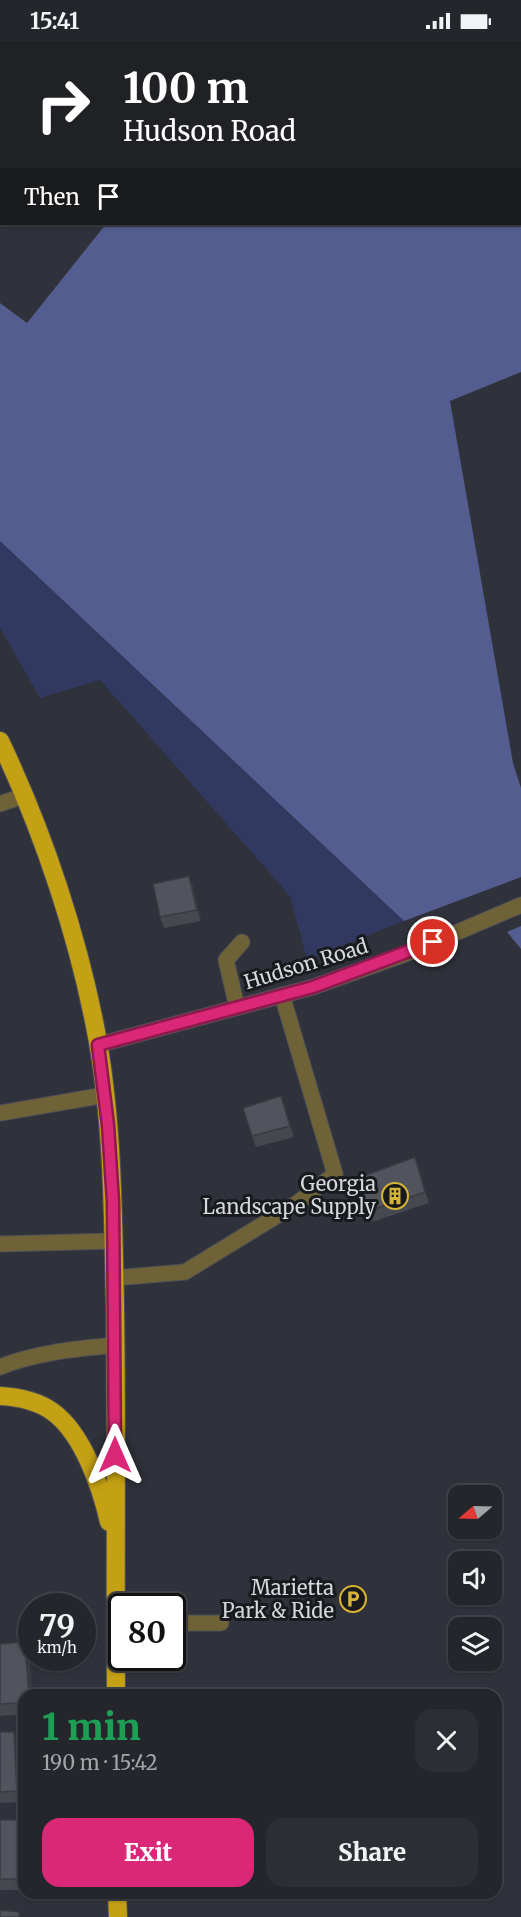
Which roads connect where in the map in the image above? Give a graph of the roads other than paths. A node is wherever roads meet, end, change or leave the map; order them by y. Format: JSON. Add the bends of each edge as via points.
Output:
{"nodes":[{"id":1,"x":0,"y":741,"type":"edge"},
{"id":2,"x":23,"y":796,"type":"junction"},
{"id":3,"x":0,"y":804,"type":"edge"},
{"id":4,"x":521,"y":905,"type":"edge"},
{"id":5,"x":242,"y":942,"type":"dead end"},
{"id":6,"x":282,"y":995,"type":"junction"},
{"id":7,"x":237,"y":1007,"type":"junction"},
{"id":8,"x":98,"y":1045,"type":"junction"},
{"id":9,"x":105,"y":1095,"type":"junction"},
{"id":10,"x":0,"y":1113,"type":"edge"},
{"id":11,"x":113,"y":1241,"type":"junction"},
{"id":12,"x":0,"y":1244,"type":"edge"},
{"id":13,"x":114,"y":1278,"type":"junction"},
{"id":14,"x":116,"y":1345,"type":"junction"},
{"id":15,"x":0,"y":1367,"type":"edge"},
{"id":16,"x":0,"y":1396,"type":"edge"},
{"id":17,"x":115,"y":1544,"type":"junction"},
{"id":18,"x":117,"y":1593,"type":"edge"},
{"id":19,"x":186,"y":1623,"type":"edge"},
{"id":20,"x":221,"y":1623,"type":"dead end"},
{"id":21,"x":117,"y":1671,"type":"edge"},
{"id":22,"x":116,"y":1689,"type":"edge"},
{"id":23,"x":117,"y":1899,"type":"edge"},
{"id":24,"x":118,"y":1917,"type":"edge"}],
"edges":[{"from":1,"to":2,"type":"highway"},
{"from":2,"to":3,"type":"street"},
{"from":2,"to":8,"type":"highway","via":[[71,932]]},
{"from":4,"to":6,"type":"street","name":"Hudson Road","via":[[411,952]]},
{"from":5,"to":7,"type":"street","via":[[226,960]]},
{"from":6,"to":7,"type":"street","name":"Hudson Road"},
{"from":6,"to":13,"type":"street","via":[[335,1174],[296,1204],[185,1272]]},
{"from":7,"to":8,"type":"street","name":"Hudson Road"},
{"from":8,"to":9,"type":"highway"},
{"from":9,"to":10,"type":"street"},
{"from":9,"to":11,"type":"highway"},
{"from":11,"to":12,"type":"street"},
{"from":11,"to":13,"type":"highway"},
{"from":13,"to":14,"type":"highway"},
{"from":14,"to":15,"type":"street","via":[[49,1352]]},
{"from":14,"to":17,"type":"highway"},
{"from":16,"to":17,"type":"highway","via":[[35,1402],[68,1427],[92,1470]]},
{"from":17,"to":18,"type":"highway"},
{"from":19,"to":20,"type":"street"},
{"from":21,"to":22,"type":"highway"},
{"from":23,"to":24,"type":"highway"}]}
